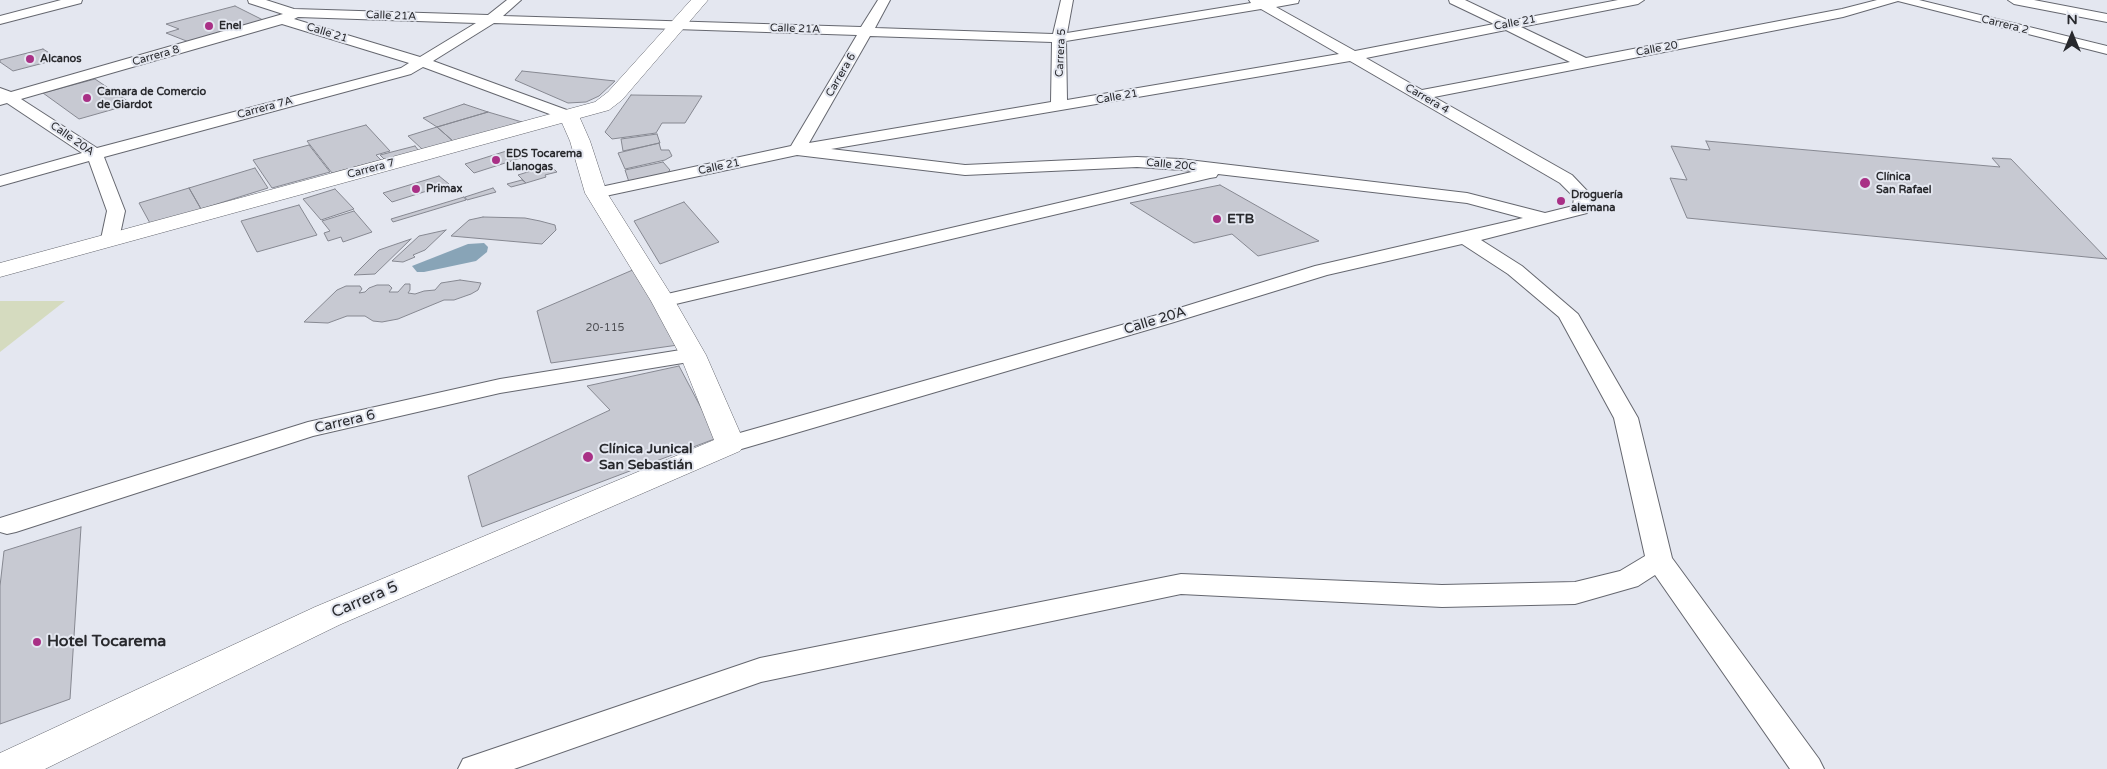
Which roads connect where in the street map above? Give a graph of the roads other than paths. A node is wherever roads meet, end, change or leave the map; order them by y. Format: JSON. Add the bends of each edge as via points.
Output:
{"nodes":[{"id":1,"x":76,"y":0,"type":"edge"},
{"id":2,"x":254,"y":0,"type":"edge"},
{"id":3,"x":515,"y":0,"type":"edge"},
{"id":4,"x":700,"y":0,"type":"edge"},
{"id":5,"x":884,"y":0,"type":"edge"},
{"id":6,"x":1067,"y":0,"type":"edge"},
{"id":7,"x":1293,"y":0,"type":"edge"},
{"id":8,"x":1455,"y":0,"type":"edge"},
{"id":9,"x":1638,"y":0,"type":"edge"},
{"id":10,"x":1892,"y":0,"type":"edge"},
{"id":11,"x":1903,"y":0,"type":"edge"},
{"id":12,"x":2014,"y":0,"type":"edge"},
{"id":13,"x":333,"y":1,"type":"edge"},
{"id":14,"x":1259,"y":2,"type":"edge"},
{"id":15,"x":308,"y":3,"type":"edge"},
{"id":16,"x":289,"y":17,"type":"junction"},
{"id":17,"x":2107,"y":18,"type":"edge"},
{"id":18,"x":0,"y":20,"type":"edge"},
{"id":19,"x":490,"y":20,"type":"junction"},
{"id":20,"x":1506,"y":25,"type":"junction"},
{"id":21,"x":677,"y":26,"type":"junction"},
{"id":22,"x":866,"y":32,"type":"junction"},
{"id":23,"x":1059,"y":38,"type":"junction"},
{"id":24,"x":2107,"y":50,"type":"edge"},
{"id":25,"x":1353,"y":56,"type":"junction"},
{"id":26,"x":422,"y":62,"type":"junction"},
{"id":27,"x":1584,"y":63,"type":"junction"},
{"id":28,"x":1420,"y":95,"type":"junction"},
{"id":29,"x":3,"y":96,"type":"edge"},
{"id":30,"x":1059,"y":107,"type":"junction"},
{"id":31,"x":569,"y":116,"type":"junction"},
{"id":32,"x":797,"y":150,"type":"junction"},
{"id":33,"x":95,"y":154,"type":"junction"},
{"id":34,"x":1221,"y":170,"type":"junction"},
{"id":35,"x":0,"y":181,"type":"edge"},
{"id":36,"x":596,"y":193,"type":"junction"},
{"id":37,"x":1581,"y":209,"type":"joint"},
{"id":38,"x":1542,"y":217,"type":"junction"},
{"id":39,"x":1465,"y":238,"type":"junction"},
{"id":40,"x":110,"y":239,"type":"junction"},
{"id":41,"x":0,"y":270,"type":"edge"},
{"id":42,"x":663,"y":301,"type":"junction"},
{"id":43,"x":693,"y":355,"type":"junction"},
{"id":44,"x":730,"y":444,"type":"junction"},
{"id":45,"x":7,"y":526,"type":"dead end"},
{"id":46,"x":1659,"y":560,"type":"junction"},
{"id":47,"x":6,"y":769,"type":"edge"},
{"id":48,"x":474,"y":769,"type":"edge"},
{"id":49,"x":1808,"y":769,"type":"edge"}],
"edges":[{"from":1,"to":18,"type":"street"},
{"from":2,"to":16,"type":"street","name":"Calle 21"},
{"from":3,"to":19,"type":"street","name":"Carrera 7A"},
{"from":4,"to":21,"type":"street","name":"Carrera 7"},
{"from":5,"to":22,"type":"street","name":"Carrera 6"},
{"from":6,"to":23,"type":"street","name":"Carrera 5"},
{"from":7,"to":14,"type":"street","name":"Calle 21A"},
{"from":8,"to":20,"type":"street"},
{"from":9,"to":20,"type":"street","name":"Calle 21"},
{"from":10,"to":27,"type":"street","name":"Calle 20","via":[[1843,13]]},
{"from":11,"to":24,"type":"street","name":"Carrera 2"},
{"from":12,"to":17,"type":"street"},
{"from":13,"to":15,"type":"street","name":"Carrera 8"},
{"from":14,"to":23,"type":"street","name":"Calle 21A"},
{"from":14,"to":25,"type":"street","name":"Carrera 4"},
{"from":15,"to":16,"type":"street","name":"Carrera 8"},
{"from":16,"to":19,"type":"street","name":"Calle 21A"},
{"from":16,"to":26,"type":"street","name":"Calle 21"},
{"from":16,"to":29,"type":"street","name":"Carrera 8"},
{"from":19,"to":21,"type":"street","name":"Calle 21A"},
{"from":19,"to":26,"type":"street","name":"Carrera 7A"},
{"from":20,"to":25,"type":"street","name":"Calle 21"},
{"from":20,"to":27,"type":"street"},
{"from":21,"to":22,"type":"street","name":"Calle 21A"},
{"from":21,"to":31,"type":"street","name":"Carrera 7","via":[[615,96],[602,106]]},
{"from":22,"to":23,"type":"street","name":"Calle 21A"},
{"from":22,"to":32,"type":"street","name":"Carrera 6"},
{"from":23,"to":30,"type":"street","name":"Carrera 5"},
{"from":25,"to":28,"type":"street","name":"Carrera 4"},
{"from":25,"to":30,"type":"street","name":"Calle 21"},
{"from":26,"to":31,"type":"street","name":"Calle 21"},
{"from":26,"to":33,"type":"street","name":"Carrera 7A","via":[[406,71]]},
{"from":27,"to":28,"type":"street","name":"Calle 20"},
{"from":28,"to":37,"type":"street","name":"Carrera 4","via":[[1566,179],[1583,196]]},
{"from":29,"to":33,"type":"street","name":"Calle 20A"},
{"from":30,"to":32,"type":"street","name":"Calle 21"},
{"from":31,"to":36,"type":"street"},
{"from":31,"to":40,"type":"street","name":"Carrera 7"},
{"from":32,"to":34,"type":"street","name":"Calle 20C","via":[[966,170],[1137,162]]},
{"from":32,"to":36,"type":"street","name":"Calle 21"},
{"from":33,"to":35,"type":"street","name":"Carrera 7A"},
{"from":33,"to":40,"type":"street","name":"Calle 20A","via":[[116,211]]},
{"from":34,"to":38,"type":"street","name":"Calle 20C","via":[[1467,198]]},
{"from":34,"to":42,"type":"street"},
{"from":36,"to":42,"type":"street"},
{"from":37,"to":38,"type":"street","name":"Calle 20A"},
{"from":38,"to":39,"type":"street","name":"Calle 20A"},
{"from":39,"to":44,"type":"street","name":"Calle 20A","via":[[1322,270]]},
{"from":39,"to":46,"type":"street","via":[[1516,270],[1568,314],[1626,418]]},
{"from":40,"to":41,"type":"street","name":"Carrera 7"},
{"from":42,"to":43,"type":"street"},
{"from":43,"to":44,"type":"street"},
{"from":43,"to":45,"type":"street","name":"Carrera 6","via":[[500,386],[308,430]]},
{"from":44,"to":47,"type":"street","name":"Carrera 5","via":[[327,616]]},
{"from":46,"to":48,"type":"street","via":[[1628,580],[1575,593],[1442,596],[1182,584],[760,670]]},
{"from":46,"to":49,"type":"street"}]}
